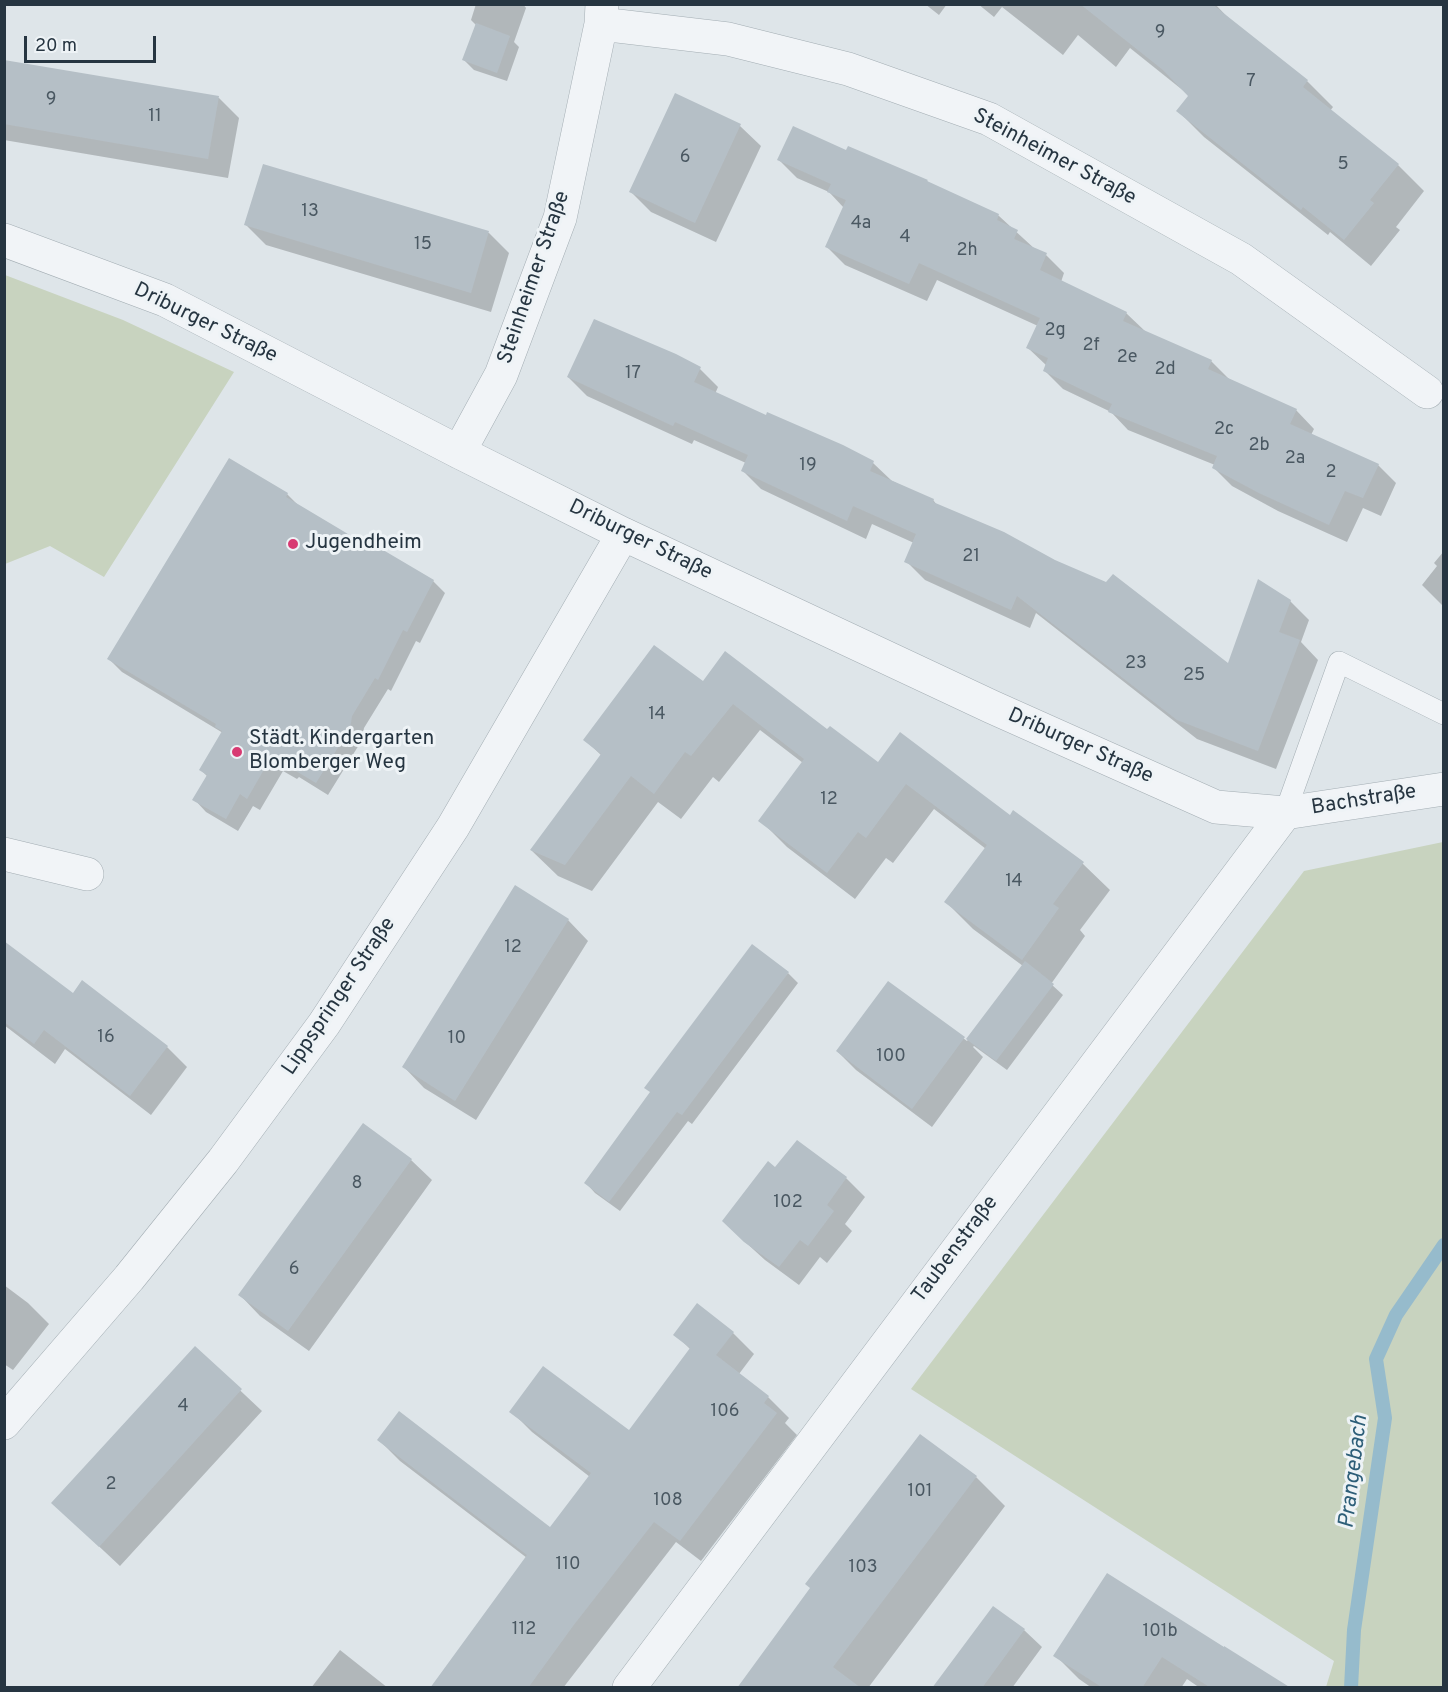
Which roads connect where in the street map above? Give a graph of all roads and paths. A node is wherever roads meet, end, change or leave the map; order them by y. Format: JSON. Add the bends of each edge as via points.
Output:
{"nodes":[{"id":1,"x":601,"y":14,"type":"edge"},
{"id":2,"x":4,"y":240,"type":"edge"},
{"id":3,"x":1427,"y":392,"type":"dead end"},
{"id":4,"x":459,"y":452,"type":"junction"},
{"id":5,"x":623,"y":534,"type":"junction"},
{"id":6,"x":1443,"y":714,"type":"edge"},
{"id":7,"x":1443,"y":789,"type":"edge"},
{"id":8,"x":1285,"y":813,"type":"junction"},
{"id":9,"x":4,"y":854,"type":"edge"},
{"id":10,"x":87,"y":874,"type":"dead end"},
{"id":11,"x":4,"y":1423,"type":"edge"},
{"id":12,"x":629,"y":1688,"type":"edge"}],
"edges":[{"from":1,"to":3,"type":"street","name":"Steinheimer Straße","via":[[728,39],[848,69],[989,119],[1241,259]]},
{"from":1,"to":4,"type":"street","name":"Steinheimer Straße","via":[[560,218],[501,375]]},
{"from":2,"to":4,"type":"street","name":"Driburger Straße","via":[[165,300]]},
{"from":4,"to":5,"type":"street","name":"Driburger Straße"},
{"from":5,"to":8,"type":"street","name":"Driburger Straße","via":[[1216,807]]},
{"from":5,"to":11,"type":"street","name":"Lippspringer Straße","via":[[453,827],[324,1024],[223,1161]]},
{"from":6,"to":8,"type":"lane","via":[[1339,662]]},
{"from":7,"to":8,"type":"street","name":"Bachstraße"},
{"from":8,"to":12,"type":"street","name":"Taubenstraße"},
{"from":9,"to":10,"type":"street"}]}
